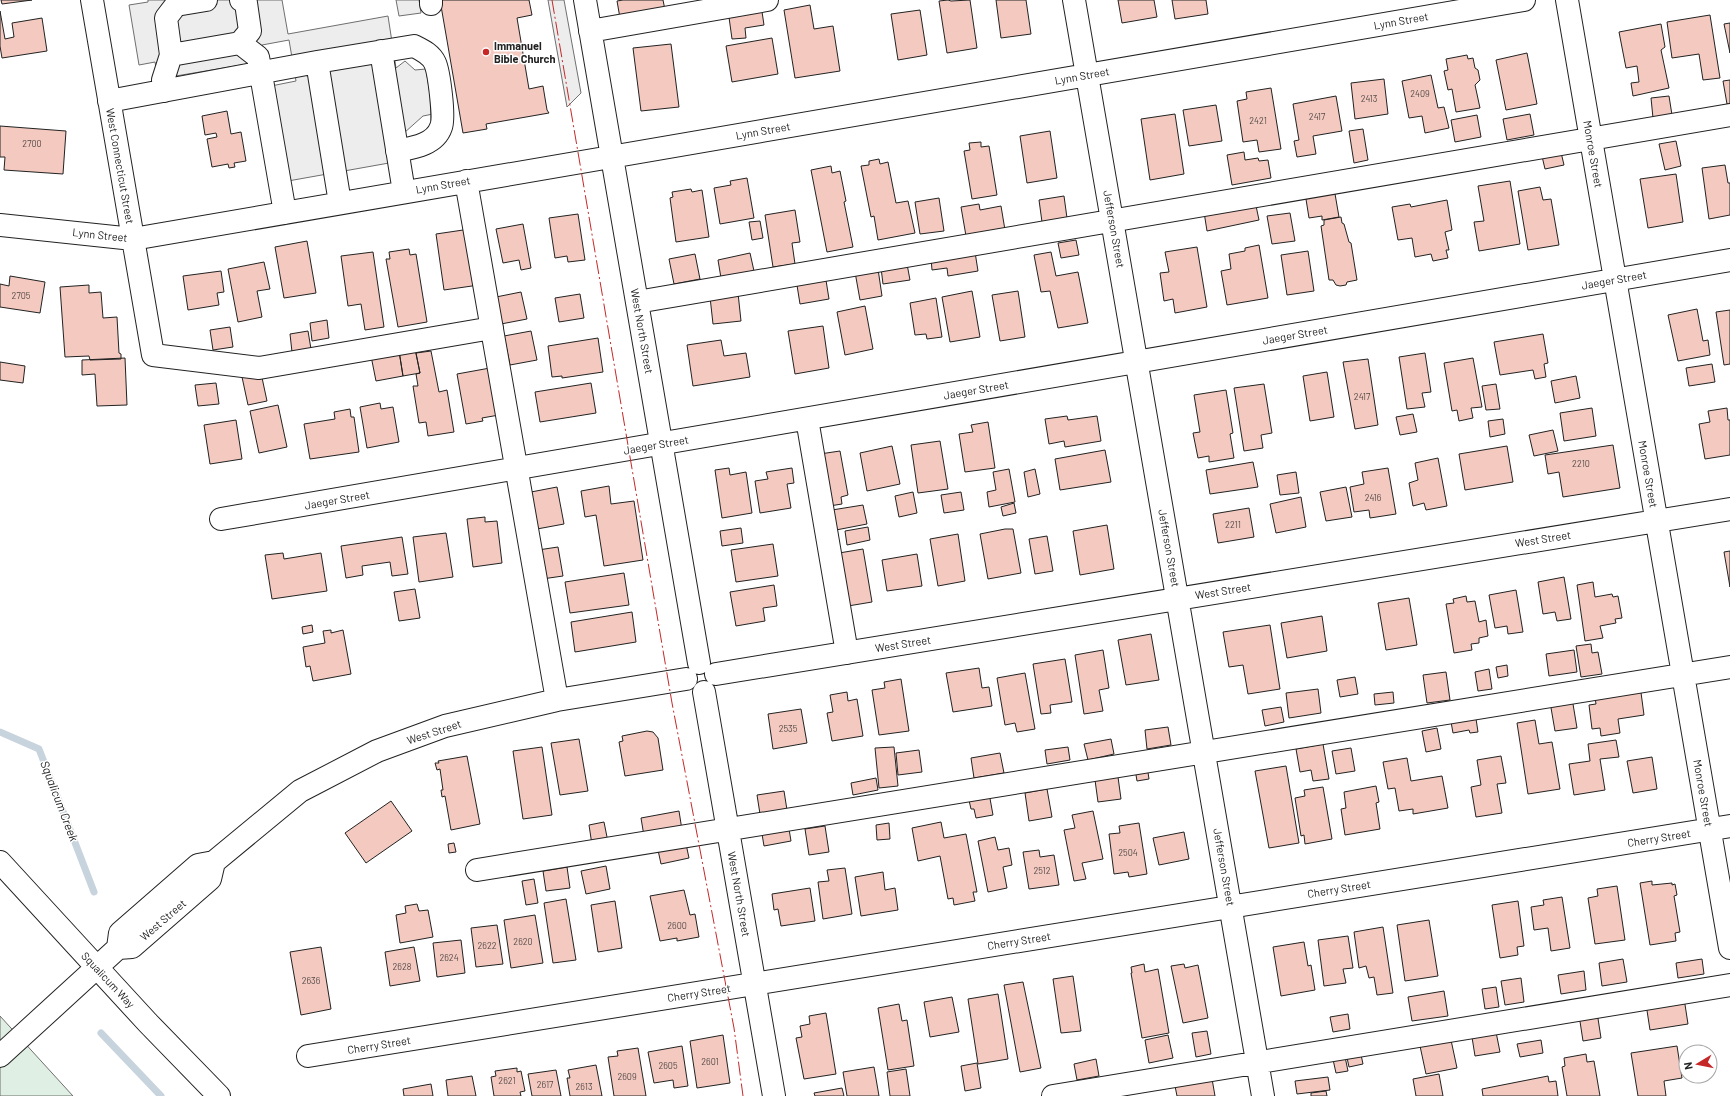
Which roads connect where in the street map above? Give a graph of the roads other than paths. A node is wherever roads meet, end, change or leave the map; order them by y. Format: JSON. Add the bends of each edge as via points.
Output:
{"nodes":[{"id":1,"x":92,"y":0,"type":"edge"},
{"id":2,"x":206,"y":0,"type":"edge"},
{"id":3,"x":241,"y":0,"type":"edge"},
{"id":4,"x":585,"y":0,"type":"edge"},
{"id":5,"x":767,"y":0,"type":"edge"},
{"id":6,"x":1074,"y":0,"type":"edge"},
{"id":7,"x":1524,"y":0,"type":"edge"},
{"id":8,"x":1567,"y":0,"type":"edge"},
{"id":9,"x":590,"y":31,"type":"junction"},
{"id":10,"x":240,"y":43,"type":"junction"},
{"id":11,"x":381,"y":51,"type":"junction"},
{"id":12,"x":171,"y":55,"type":"junction"},
{"id":13,"x":317,"y":62,"type":"junction"},
{"id":14,"x":261,"y":73,"type":"junction"},
{"id":15,"x":1087,"y":75,"type":"junction"},
{"id":16,"x":164,"y":91,"type":"junction"},
{"id":17,"x":109,"y":101,"type":"junction"},
{"id":18,"x":1730,"y":115,"type":"edge"},
{"id":19,"x":1591,"y":139,"type":"junction"},
{"id":20,"x":397,"y":151,"type":"junction"},
{"id":21,"x":612,"y":156,"type":"junction"},
{"id":22,"x":466,"y":181,"type":"junction"},
{"id":23,"x":404,"y":192,"type":"junction"},
{"id":24,"x":340,"y":203,"type":"junction"},
{"id":25,"x":285,"y":212,"type":"junction"},
{"id":26,"x":1112,"y":221,"type":"junction"},
{"id":27,"x":0,"y":225,"type":"edge"},
{"id":28,"x":133,"y":239,"type":"junction"},
{"id":29,"x":1730,"y":260,"type":"edge"},
{"id":30,"x":1615,"y":280,"type":"junction"},
{"id":31,"x":637,"y":302,"type":"junction"},
{"id":32,"x":492,"y":328,"type":"junction"},
{"id":33,"x":1137,"y":362,"type":"junction"},
{"id":34,"x":807,"y":419,"type":"junction"},
{"id":35,"x":661,"y":444,"type":"junction"},
{"id":36,"x":516,"y":469,"type":"junction"},
{"id":37,"x":1730,"y":508,"type":"edge"},
{"id":38,"x":222,"y":519,"type":"dead end"},
{"id":39,"x":1656,"y":520,"type":"junction"},
{"id":40,"x":1178,"y":599,"type":"junction"},
{"id":41,"x":847,"y":653,"type":"junction"},
{"id":42,"x":1730,"y":667,"type":"edge"},
{"id":43,"x":1683,"y":675,"type":"junction"},
{"id":44,"x":701,"y":677,"type":"junction"},
{"id":45,"x":557,"y":700,"type":"junction"},
{"id":46,"x":1204,"y":752,"type":"junction"},
{"id":47,"x":1720,"y":828,"type":"edge"},
{"id":48,"x":728,"y":829,"type":"junction"},
{"id":49,"x":0,"y":862,"type":"edge"},
{"id":50,"x":477,"y":870,"type":"dead end"},
{"id":51,"x":1231,"y":907,"type":"junction"},
{"id":52,"x":1730,"y":948,"type":"edge"},
{"id":53,"x":97,"y":968,"type":"junction"},
{"id":54,"x":755,"y":984,"type":"junction"},
{"id":55,"x":1730,"y":985,"type":"edge"},
{"id":56,"x":0,"y":1056,"type":"edge"},
{"id":57,"x":308,"y":1056,"type":"dead end"},
{"id":58,"x":1258,"y":1062,"type":"junction"},
{"id":59,"x":219,"y":1096,"type":"edge"},
{"id":60,"x":774,"y":1096,"type":"edge"},
{"id":61,"x":1053,"y":1096,"type":"edge"},
{"id":62,"x":1263,"y":1096,"type":"edge"}],
"edges":[{"from":1,"to":17,"type":"street","name":"West Connecticut Street"},
{"from":2,"to":12,"type":"street","via":[[176,5],[166,18]]},
{"from":3,"to":10,"type":"street","via":[[246,3],[250,31]]},
{"from":4,"to":9,"type":"street","name":"West North Street"},
{"from":5,"to":9,"type":"street"},
{"from":6,"to":15,"type":"street","name":"Jefferson Street"},
{"from":7,"to":15,"type":"street","name":"Lynn Street"},
{"from":8,"to":19,"type":"street","name":"Monroe Street"},
{"from":9,"to":21,"type":"street","name":"West North Street"},
{"from":10,"to":12,"type":"street"},
{"from":10,"to":14,"type":"street","via":[[258,57]]},
{"from":11,"to":13,"type":"street"},
{"from":11,"to":20,"type":"street"},
{"from":11,"to":20,"type":"street","via":[[414,46],[426,52],[435,62],[443,112],[441,128],[433,139],[418,147]]},
{"from":12,"to":16,"type":"street","via":[[163,80]]},
{"from":13,"to":14,"type":"street"},
{"from":13,"to":24,"type":"street"},
{"from":14,"to":16,"type":"street"},
{"from":14,"to":25,"type":"street"},
{"from":15,"to":21,"type":"street","name":"Lynn Street"},
{"from":15,"to":26,"type":"street","name":"Jefferson Street"},
{"from":16,"to":17,"type":"street"},
{"from":17,"to":28,"type":"street","name":"West Connecticut Street"},
{"from":18,"to":19,"type":"street"},
{"from":19,"to":26,"type":"street"},
{"from":19,"to":30,"type":"street","name":"Monroe Street"},
{"from":20,"to":23,"type":"street"},
{"from":21,"to":22,"type":"street","name":"Lynn Street"},
{"from":21,"to":31,"type":"street","name":"West North Street"},
{"from":22,"to":23,"type":"street","name":"Lynn Street"},
{"from":22,"to":32,"type":"street"},
{"from":23,"to":24,"type":"street","name":"Lynn Street"},
{"from":24,"to":25,"type":"street","name":"Lynn Street"},
{"from":25,"to":28,"type":"street","name":"Lynn Street"},
{"from":26,"to":31,"type":"street"},
{"from":26,"to":33,"type":"street","name":"Jefferson Street"},
{"from":27,"to":28,"type":"street","name":"Lynn Street"},
{"from":28,"to":32,"type":"street","name":"West Connecticut Street","via":[[153,356],[259,368]]},
{"from":29,"to":30,"type":"street","name":"Jaeger Street"},
{"from":30,"to":33,"type":"street","name":"Jaeger Street"},
{"from":30,"to":39,"type":"street","name":"Monroe Street"},
{"from":31,"to":35,"type":"street","name":"West North Street"},
{"from":32,"to":36,"type":"street"},
{"from":33,"to":34,"type":"street","name":"Jaeger Street"},
{"from":33,"to":40,"type":"street","name":"Jefferson Street"},
{"from":34,"to":35,"type":"street","name":"Jaeger Street"},
{"from":34,"to":41,"type":"street"},
{"from":35,"to":36,"type":"street","name":"Jaeger Street"},
{"from":35,"to":44,"type":"street","name":"West North Street"},
{"from":36,"to":38,"type":"street","name":"Jaeger Street"},
{"from":36,"to":45,"type":"street"},
{"from":37,"to":39,"type":"street","name":"West Street"},
{"from":39,"to":40,"type":"street","name":"West Street"},
{"from":39,"to":43,"type":"street","name":"Monroe Street"},
{"from":40,"to":41,"type":"street","name":"West Street"},
{"from":40,"to":46,"type":"street","name":"Jefferson Street"},
{"from":41,"to":44,"type":"street","name":"West Street"},
{"from":42,"to":43,"type":"street"},
{"from":43,"to":46,"type":"street"},
{"from":43,"to":47,"type":"street","name":"Monroe Street"},
{"from":44,"to":45,"type":"street","name":"West Street"},
{"from":44,"to":48,"type":"street","name":"West North Street"},
{"from":45,"to":53,"type":"street","name":"West Street","via":[[445,726],[376,751],[300,791],[214,862],[210,879],[132,947],[118,948]]},
{"from":46,"to":48,"type":"street"},
{"from":46,"to":51,"type":"street","name":"Jefferson Street"},
{"from":47,"to":51,"type":"street","name":"Cherry Street"},
{"from":47,"to":52,"type":"street","name":"Monroe Street"},
{"from":48,"to":50,"type":"street"},
{"from":48,"to":54,"type":"street","name":"West North Street"},
{"from":49,"to":53,"type":"street","name":"Squalicum Way"},
{"from":51,"to":54,"type":"street","name":"Cherry Street"},
{"from":51,"to":58,"type":"street","name":"Jefferson Street"},
{"from":53,"to":56,"type":"street","name":"West Street"},
{"from":53,"to":59,"type":"street","name":"Squalicum Way"},
{"from":54,"to":57,"type":"street","name":"Cherry Street"},
{"from":54,"to":60,"type":"street","name":"West North Street"},
{"from":55,"to":58,"type":"street"},
{"from":58,"to":61,"type":"street"},
{"from":58,"to":62,"type":"street","name":"Jefferson Street"}]}
